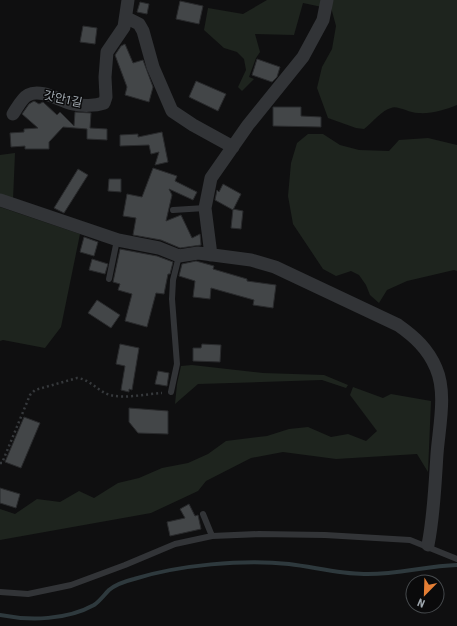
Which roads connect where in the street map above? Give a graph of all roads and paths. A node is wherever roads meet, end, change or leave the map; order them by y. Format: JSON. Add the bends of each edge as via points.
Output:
{"nodes":[{"id":1,"x":128,"y":0,"type":"edge"},
{"id":2,"x":327,"y":0,"type":"edge"},
{"id":3,"x":127,"y":18,"type":"junction"},
{"id":4,"x":13,"y":114,"type":"dead end"},
{"id":5,"x":233,"y":147,"type":"junction"},
{"id":6,"x":0,"y":200,"type":"edge"},
{"id":7,"x":205,"y":208,"type":"junction"},
{"id":8,"x":173,"y":210,"type":"dead end"},
{"id":9,"x":118,"y":240,"type":"junction"},
{"id":10,"x":211,"y":255,"type":"junction"},
{"id":11,"x":179,"y":256,"type":"junction"},
{"id":12,"x":109,"y":279,"type":"dead end"},
{"id":13,"x":171,"y":392,"type":"joint"},
{"id":14,"x":0,"y":463,"type":"edge"},
{"id":15,"x":203,"y":514,"type":"dead end"},
{"id":16,"x":212,"y":536,"type":"junction"},
{"id":17,"x":428,"y":545,"type":"junction"},
{"id":18,"x":457,"y":559,"type":"edge"},
{"id":19,"x":0,"y":592,"type":"edge"}],
"edges":[{"from":1,"to":3,"type":"street","name":"갓안1길"},
{"from":2,"to":5,"type":"street","via":[[323,20],[303,58],[274,91]]},
{"from":3,"to":4,"type":"street","name":"갓안1길","via":[[107,52],[104,103],[74,104],[50,95],[34,93],[28,95]]},
{"from":3,"to":5,"type":"street","via":[[139,24],[143,31],[153,67],[172,111]]},
{"from":5,"to":7,"type":"street","via":[[211,178]]},
{"from":6,"to":9,"type":"street"},
{"from":7,"to":8,"type":"lane"},
{"from":7,"to":10,"type":"street"},
{"from":9,"to":11,"type":"street","via":[[159,248]]},
{"from":9,"to":12,"type":"lane"},
{"from":10,"to":11,"type":"street","via":[[198,253]]},
{"from":10,"to":17,"type":"street","via":[[251,260],[275,267],[398,325],[416,338],[428,352],[437,369],[440,412],[432,524]]},
{"from":11,"to":13,"type":"lane","via":[[173,280],[177,364]]},
{"from":13,"to":14,"type":"path","via":[[109,395],[84,378],[35,390],[30,395]]},
{"from":15,"to":16,"type":"lane"},
{"from":16,"to":17,"type":"lane","via":[[260,534],[384,538],[410,540]]},
{"from":16,"to":19,"type":"lane","via":[[175,544],[71,585],[28,594]]},
{"from":17,"to":18,"type":"lane"}]}
